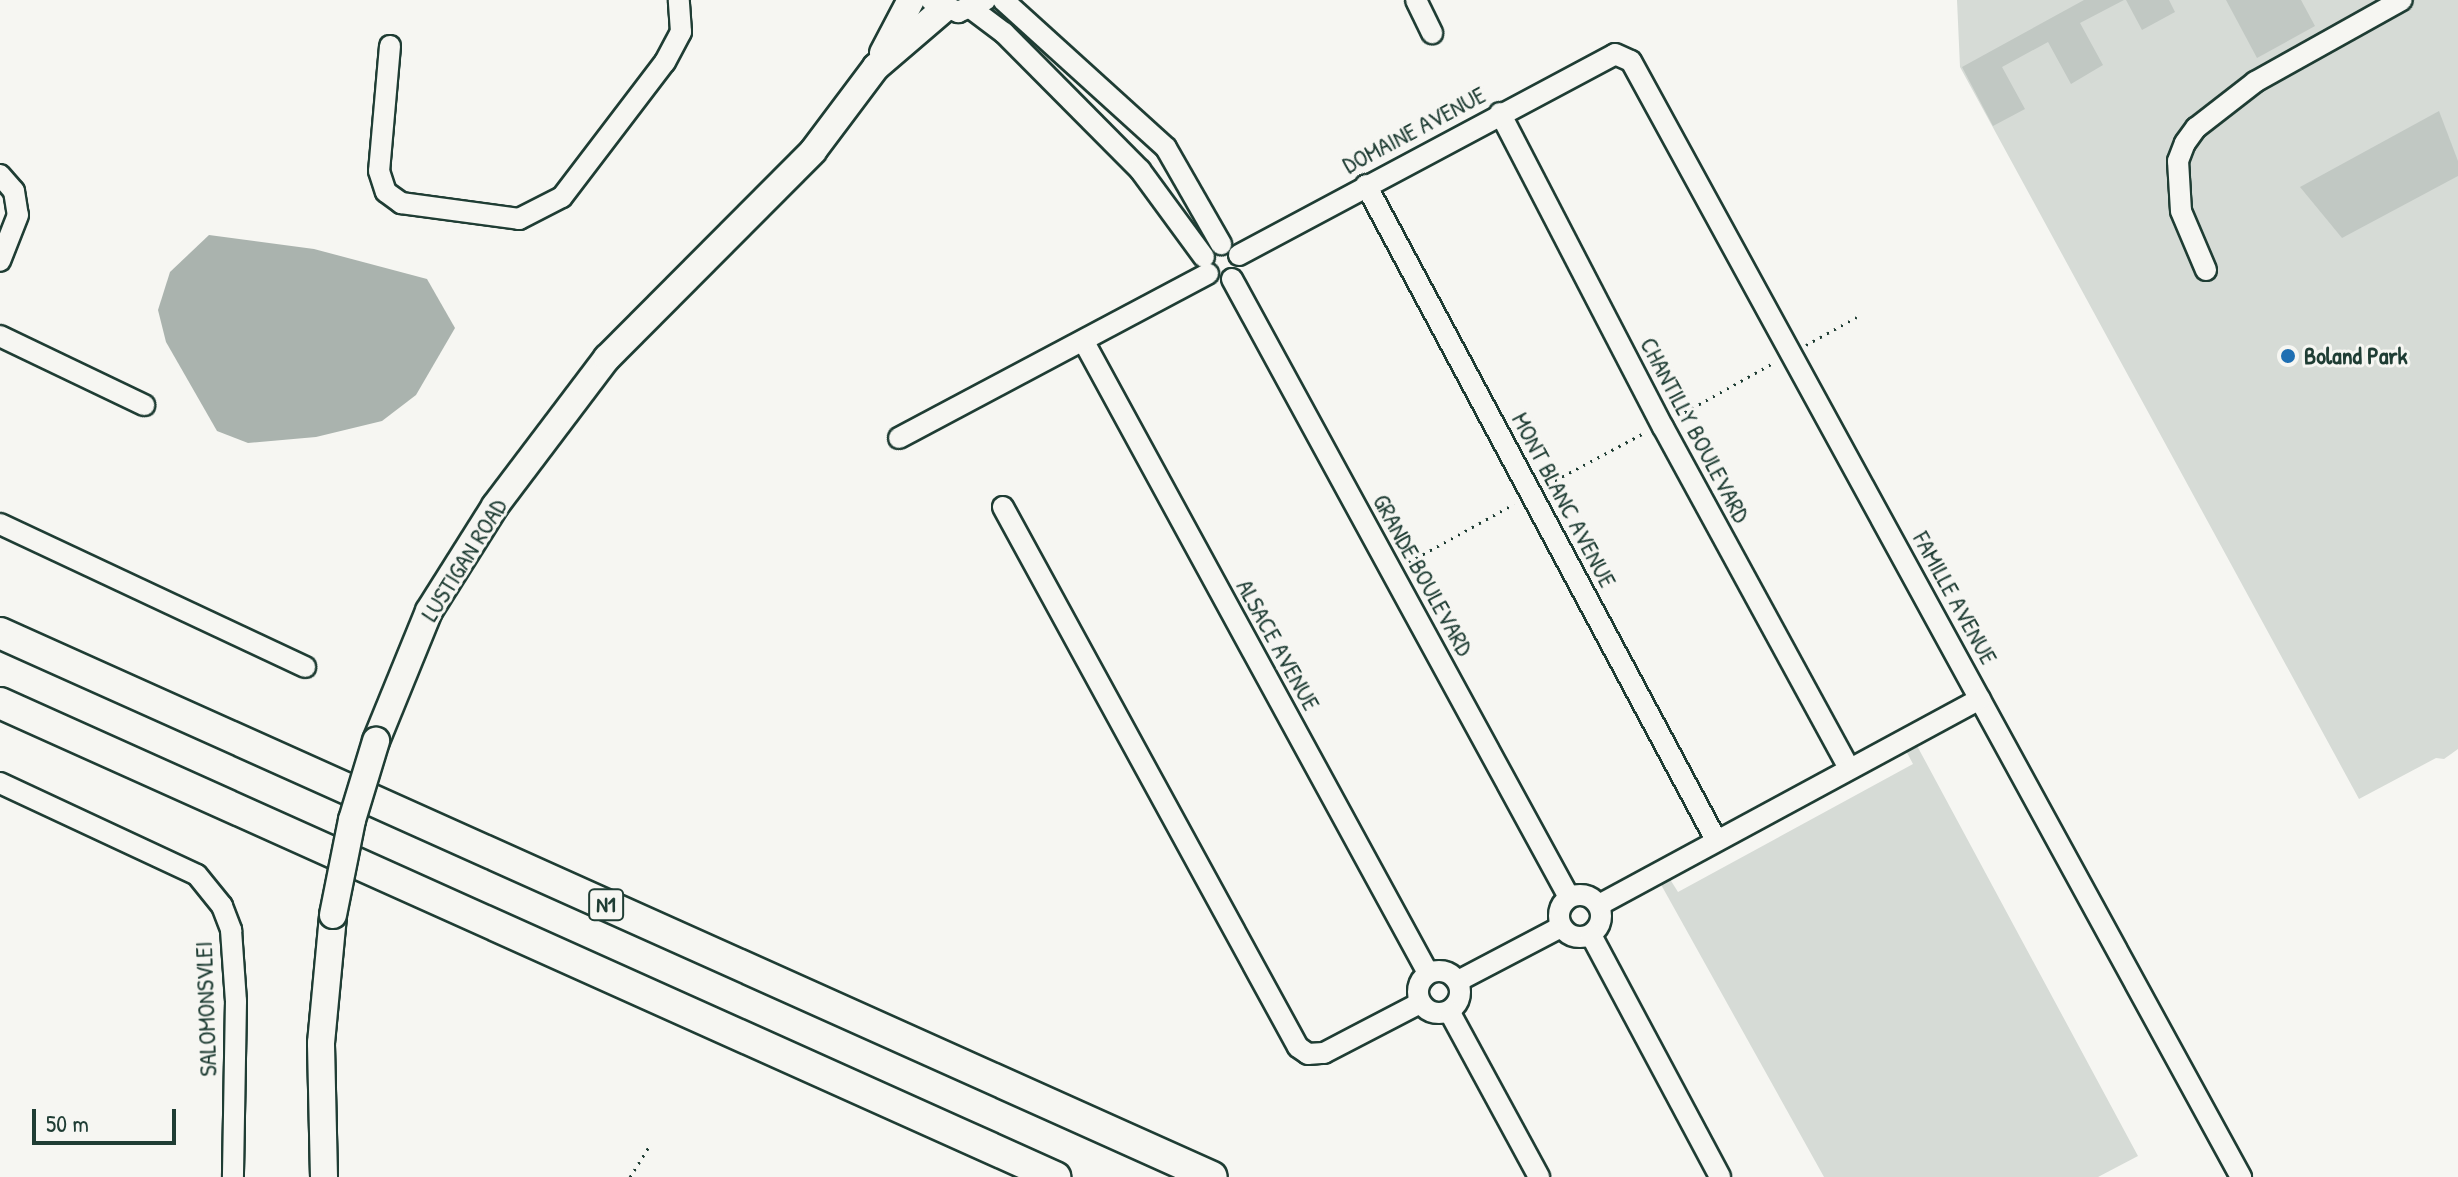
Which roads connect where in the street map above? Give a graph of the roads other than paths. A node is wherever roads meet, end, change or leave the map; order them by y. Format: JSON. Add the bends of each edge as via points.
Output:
{"nodes":[{"id":1,"x":679,"y":0,"type":"edge"},
{"id":2,"x":911,"y":0,"type":"edge"},
{"id":3,"x":1003,"y":0,"type":"edge"},
{"id":4,"x":1416,"y":0,"type":"edge"},
{"id":5,"x":2402,"y":0,"type":"edge"},
{"id":6,"x":938,"y":4,"type":"edge"},
{"id":7,"x":978,"y":4,"type":"edge"},
{"id":8,"x":1432,"y":33,"type":"dead end"},
{"id":9,"x":390,"y":46,"type":"dead end"},
{"id":10,"x":1615,"y":54,"type":"joint"},
{"id":11,"x":876,"y":67,"type":"junction"},
{"id":12,"x":1127,"y":110,"type":"junction"},
{"id":13,"x":1500,"y":113,"type":"junction"},
{"id":14,"x":1105,"y":132,"type":"junction"},
{"id":15,"x":1170,"y":154,"type":"junction"},
{"id":16,"x":0,"y":175,"type":"edge"},
{"id":17,"x":1145,"y":175,"type":"junction"},
{"id":18,"x":1366,"y":185,"type":"junction"},
{"id":19,"x":1221,"y":244,"type":"junction"},
{"id":20,"x":1239,"y":255,"type":"junction"},
{"id":21,"x":0,"y":261,"type":"edge"},
{"id":22,"x":1206,"y":266,"type":"junction"},
{"id":23,"x":2206,"y":270,"type":"dead end"},
{"id":24,"x":1232,"y":279,"type":"junction"},
{"id":25,"x":0,"y":336,"type":"edge"},
{"id":26,"x":1084,"y":342,"type":"junction"},
{"id":27,"x":144,"y":405,"type":"dead end"},
{"id":28,"x":899,"y":438,"type":"dead end"},
{"id":29,"x":1003,"y":507,"type":"dead end"},
{"id":30,"x":0,"y":524,"type":"edge"},
{"id":31,"x":0,"y":633,"type":"edge"},
{"id":32,"x":305,"y":667,"type":"dead end"},
{"id":33,"x":1980,"y":699,"type":"junction"},
{"id":34,"x":0,"y":703,"type":"edge"},
{"id":35,"x":1849,"y":768,"type":"junction"},
{"id":36,"x":0,"y":783,"type":"edge"},
{"id":37,"x":1716,"y":840,"type":"junction"},
{"id":38,"x":1569,"y":897,"type":"junction"},
{"id":39,"x":1599,"y":905,"type":"junction"},
{"id":40,"x":1561,"y":927,"type":"junction"},
{"id":41,"x":1591,"y":935,"type":"junction"},
{"id":42,"x":1428,"y":973,"type":"junction"},
{"id":43,"x":1458,"y":981,"type":"junction"},
{"id":44,"x":1420,"y":1003,"type":"junction"},
{"id":45,"x":1449,"y":1011,"type":"junction"},
{"id":46,"x":233,"y":1177,"type":"edge"},
{"id":47,"x":324,"y":1177,"type":"edge"},
{"id":48,"x":1055,"y":1177,"type":"edge"},
{"id":49,"x":1212,"y":1177,"type":"edge"},
{"id":50,"x":1539,"y":1177,"type":"edge"},
{"id":51,"x":1720,"y":1177,"type":"edge"},
{"id":52,"x":2241,"y":1177,"type":"edge"}],
"edges":[{"from":1,"to":9,"type":"street","via":[[681,32],[665,62],[562,197],[519,219],[401,203],[386,192],[379,171]]},
{"from":2,"to":11,"type":"main road","name":"LUSTIGAN ROAD"},
{"from":3,"to":12,"type":"street"},
{"from":4,"to":8,"type":"street"},
{"from":5,"to":23,"type":"street","via":[[2255,82],[2190,136],[2178,161],[2177,185],[2181,211]]},
{"from":6,"to":7,"type":"street"},
{"from":6,"to":11,"type":"main road","name":"LUSTIGAN ROAD"},
{"from":7,"to":14,"type":"street"},
{"from":10,"to":13,"type":"street","name":"DOMAINE AVENUE"},
{"from":10,"to":33,"type":"street","name":"FAMILLE AVENUE","via":[[1637,67]]},
{"from":11,"to":47,"type":"main road","name":"LUSTIGAN ROAD","bridge":true,"via":[[813,151],[607,358],[510,485],[429,611],[376,741],[352,820],[333,915],[321,1043]]},
{"from":12,"to":14,"type":"street"},
{"from":12,"to":15,"type":"street"},
{"from":13,"to":18,"type":"street","name":"DOMAINE AVENUE"},
{"from":13,"to":35,"type":"street","name":"CHANTILLY BOULEVARD","via":[[1661,425]]},
{"from":14,"to":17,"type":"street"},
{"from":15,"to":17,"type":"street"},
{"from":15,"to":19,"type":"street"},
{"from":16,"to":21,"type":"street","via":[[14,191],[18,215]]},
{"from":17,"to":22,"type":"street"},
{"from":18,"to":20,"type":"street","name":"DOMAINE AVENUE"},
{"from":18,"to":37,"type":"street","name":"MONT BLANC AVENUE"},
{"from":19,"to":20,"type":"street"},
{"from":19,"to":22,"type":"street"},
{"from":20,"to":24,"type":"street","via":[[1240,270]]},
{"from":22,"to":24,"type":"street","via":[[1224,281]]},
{"from":22,"to":26,"type":"street"},
{"from":24,"to":38,"type":"street","name":"GRANDE BOULEVARD"},
{"from":25,"to":27,"type":"street"},
{"from":26,"to":28,"type":"street"},
{"from":26,"to":42,"type":"street","name":"ALSACE AVENUE"},
{"from":29,"to":44,"type":"street","via":[[1298,1047],[1308,1054],[1324,1053]]},
{"from":30,"to":32,"type":"street"},
{"from":31,"to":49,"type":"highway","number":"N1"},
{"from":33,"to":35,"type":"street"},
{"from":33,"to":52,"type":"street","name":"FAMILLE AVENUE"},
{"from":34,"to":48,"type":"highway"},
{"from":35,"to":37,"type":"street"},
{"from":36,"to":46,"type":"street","name":"SALOMONSVLEI","via":[[197,875],[222,906],[231,930],[236,1001]]},
{"from":37,"to":39,"type":"street"},
{"from":38,"to":39,"type":"street","via":[[1591,897]]},
{"from":38,"to":40,"type":"street","via":[[1561,905]]},
{"from":39,"to":41,"type":"street","via":[[1599,927]]},
{"from":40,"to":41,"type":"street","via":[[1580,938]]},
{"from":40,"to":43,"type":"street"},
{"from":41,"to":51,"type":"street"},
{"from":42,"to":43,"type":"street","via":[[1439,970]]},
{"from":42,"to":44,"type":"street","via":[[1417,992]]},
{"from":43,"to":45,"type":"street","via":[[1460,992]]},
{"from":44,"to":45,"type":"street","via":[[1438,1014]]},
{"from":45,"to":50,"type":"street"}]}
